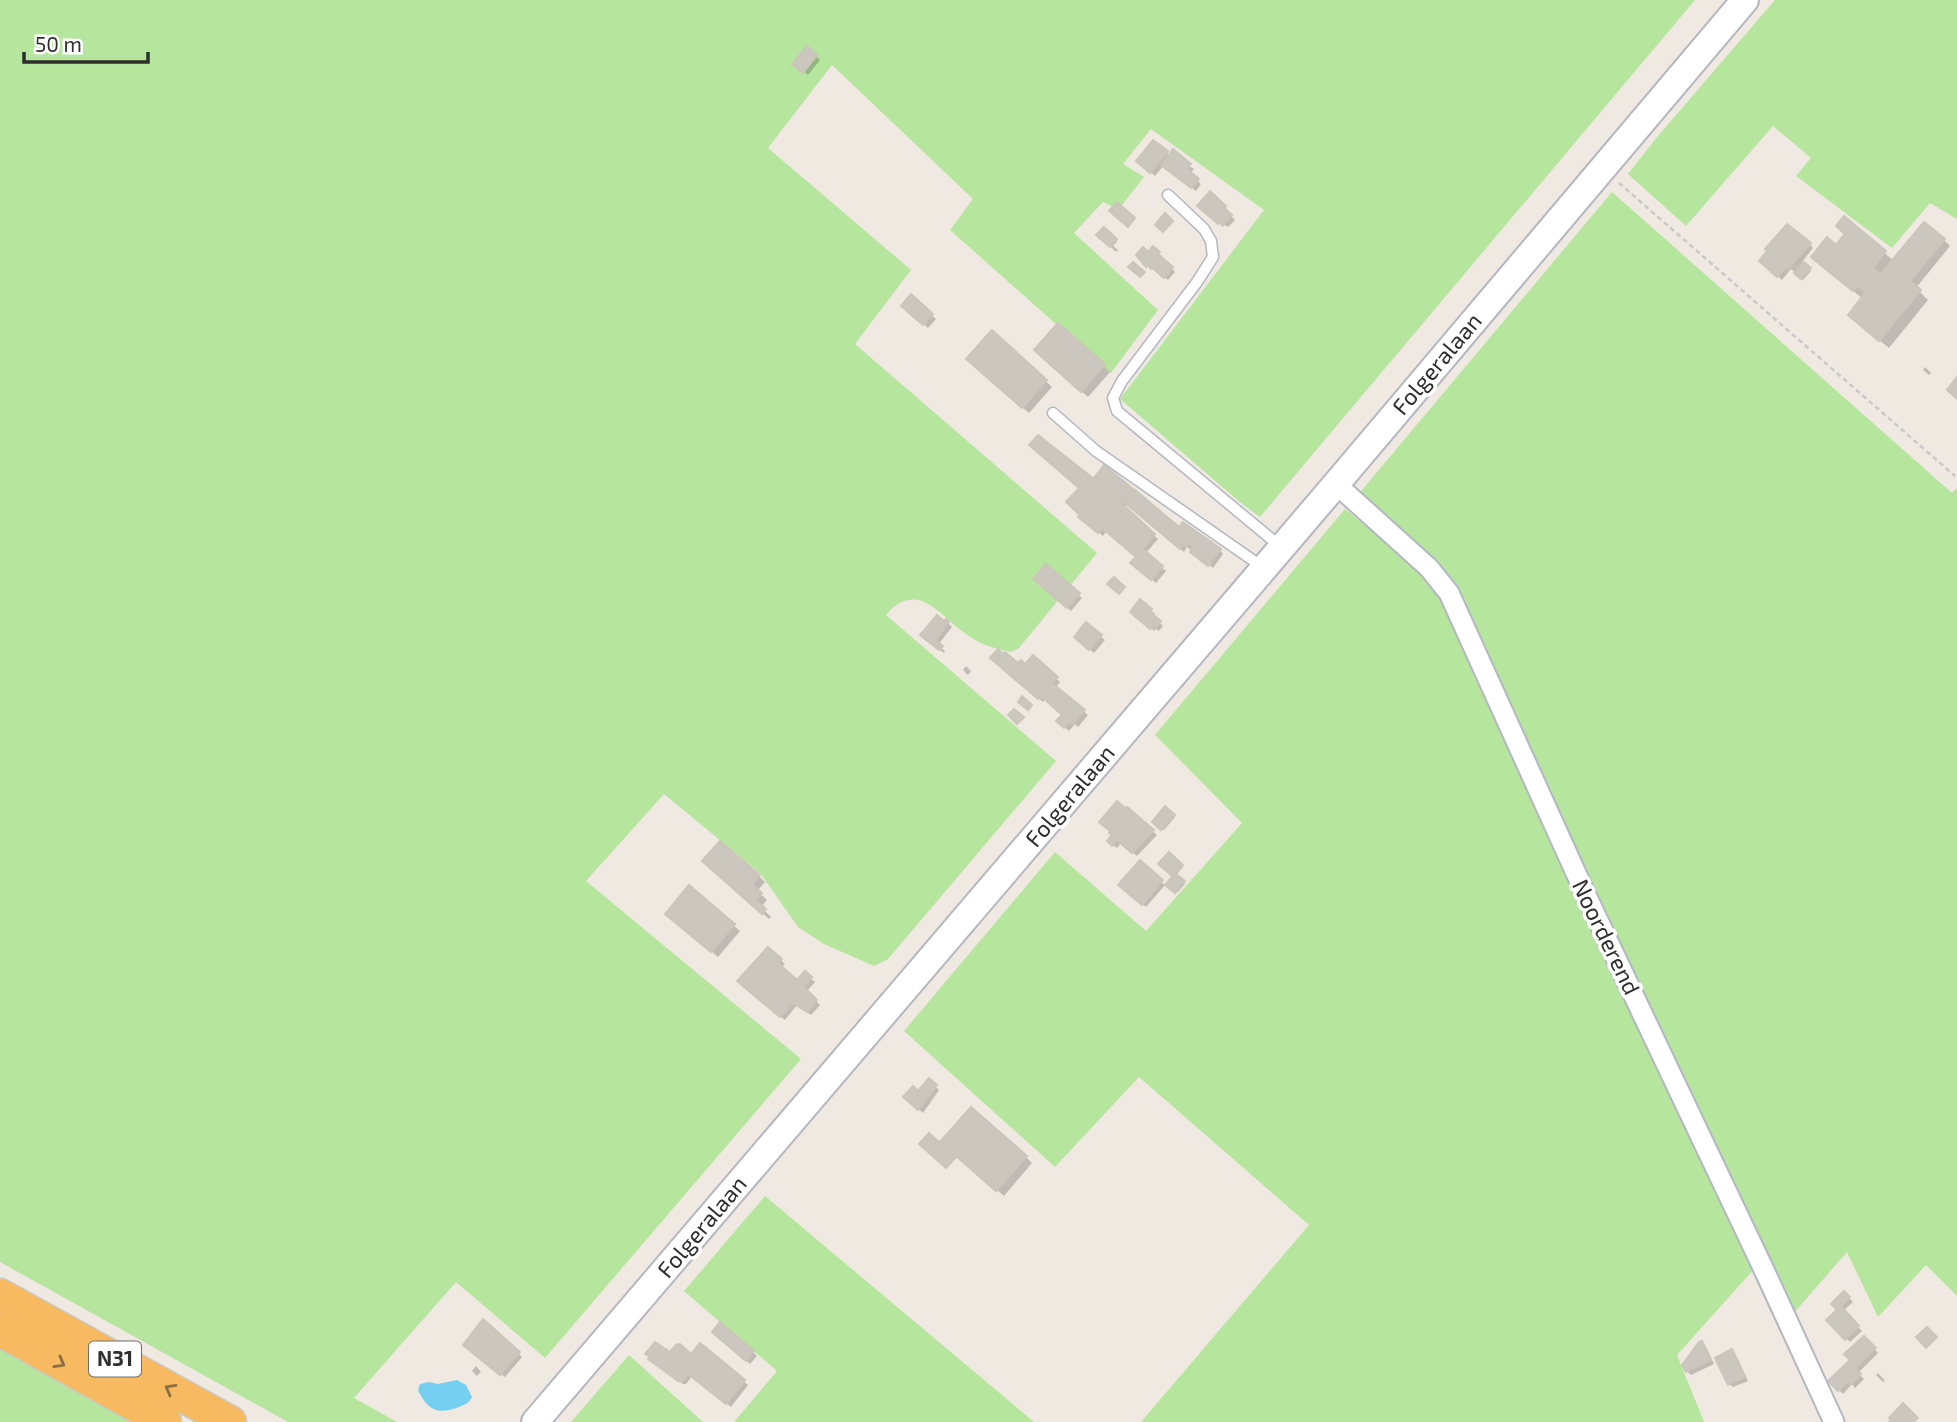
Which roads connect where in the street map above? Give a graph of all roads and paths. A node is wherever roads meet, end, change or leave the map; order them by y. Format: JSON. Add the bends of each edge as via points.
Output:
{"nodes":[{"id":1,"x":1745,"y":0,"type":"edge"},
{"id":2,"x":1603,"y":169,"type":"junction"},
{"id":3,"x":1168,"y":195,"type":"dead end"},
{"id":4,"x":1053,"y":413,"type":"dead end"},
{"id":5,"x":1955,"y":476,"type":"dead end"},
{"id":6,"x":1336,"y":484,"type":"junction"},
{"id":7,"x":1281,"y":548,"type":"junction"},
{"id":8,"x":1264,"y":568,"type":"junction"},
{"id":9,"x":0,"y":1295,"type":"edge"},
{"id":10,"x":0,"y":1330,"type":"edge"},
{"id":11,"x":165,"y":1422,"type":"edge"},
{"id":12,"x":230,"y":1422,"type":"edge"},
{"id":13,"x":535,"y":1422,"type":"edge"},
{"id":14,"x":1834,"y":1422,"type":"edge"}],
"edges":[{"from":1,"to":2,"type":"main road","name":"Folgeralaan"},
{"from":2,"to":5,"type":"path"},
{"from":2,"to":6,"type":"main road","name":"Folgeralaan"},
{"from":3,"to":7,"type":"lane","via":[[1204,229],[1213,257],[1112,398],[1117,411]]},
{"from":4,"to":8,"type":"lane","via":[[1096,452]]},
{"from":6,"to":7,"type":"main road","name":"Folgeralaan"},
{"from":6,"to":14,"type":"street","name":"Noorderend","via":[[1429,568],[1449,593],[1584,893]]},
{"from":7,"to":8,"type":"main road","name":"Folgeralaan"},
{"from":8,"to":13,"type":"main road","name":"Folgeralaan"},
{"from":12,"to":9,"type":"highway","number":"N31","one_way":true},
{"from":10,"to":11,"type":"highway","number":"N31","one_way":true}]}
